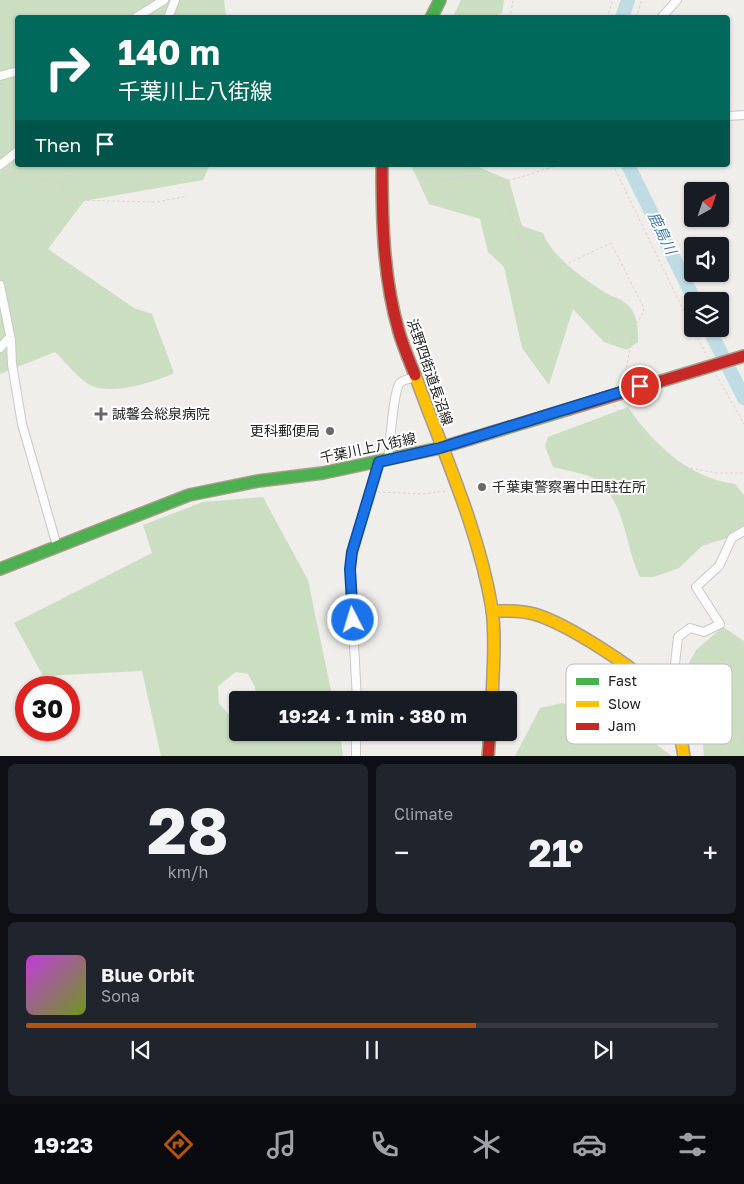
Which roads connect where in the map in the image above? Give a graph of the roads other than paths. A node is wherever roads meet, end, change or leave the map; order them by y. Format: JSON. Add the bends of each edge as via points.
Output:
{"nodes":[{"id":1,"x":164,"y":0,"type":"edge"},
{"id":2,"x":175,"y":0,"type":"edge"},
{"id":3,"x":440,"y":0,"type":"edge"},
{"id":4,"x":677,"y":0,"type":"edge"},
{"id":5,"x":140,"y":15,"type":"edge"},
{"id":6,"x":169,"y":15,"type":"edge"},
{"id":7,"x":432,"y":15,"type":"edge"},
{"id":8,"x":664,"y":15,"type":"edge"},
{"id":9,"x":15,"y":72,"type":"edge"},
{"id":10,"x":0,"y":76,"type":"edge"},
{"id":11,"x":744,"y":115,"type":"edge"},
{"id":12,"x":730,"y":116,"type":"edge"},
{"id":13,"x":15,"y":154,"type":"edge"},
{"id":14,"x":0,"y":165,"type":"edge"},
{"id":15,"x":382,"y":167,"type":"edge"},
{"id":16,"x":0,"y":284,"type":"edge"},
{"id":17,"x":11,"y":340,"type":"junction"},
{"id":18,"x":0,"y":348,"type":"edge"},
{"id":19,"x":742,"y":356,"type":"edge"},
{"id":20,"x":415,"y":378,"type":"junction"},
{"id":21,"x":440,"y":448,"type":"junction"},
{"id":22,"x":384,"y":460,"type":"junction"},
{"id":23,"x":744,"y":531,"type":"edge"},
{"id":24,"x":57,"y":546,"type":"junction"},
{"id":25,"x":0,"y":569,"type":"edge"},
{"id":26,"x":492,"y":611,"type":"junction"},
{"id":27,"x":624,"y":664,"type":"edge"},
{"id":28,"x":675,"y":664,"type":"edge"},
{"id":29,"x":357,"y":691,"type":"edge"},
{"id":30,"x":492,"y":691,"type":"edge"},
{"id":31,"x":356,"y":741,"type":"edge"},
{"id":32,"x":489,"y":741,"type":"edge"},
{"id":33,"x":356,"y":756,"type":"edge"},
{"id":34,"x":488,"y":756,"type":"edge"}],
"edges":[{"from":1,"to":5,"type":"street"},
{"from":2,"to":6,"type":"street"},
{"from":3,"to":7,"type":"main road"},
{"from":4,"to":8,"type":"street"},
{"from":9,"to":10,"type":"street"},
{"from":11,"to":12,"type":"street"},
{"from":13,"to":14,"type":"street"},
{"from":15,"to":20,"type":"main road","name":"浜野四街道長沼線","via":[[381,190],[393,308]]},
{"from":16,"to":17,"type":"street"},
{"from":17,"to":18,"type":"street"},
{"from":17,"to":24,"type":"street","via":[[22,424]]},
{"from":19,"to":21,"type":"main road","name":"千葉川上八街線"},
{"from":20,"to":21,"type":"main road","name":"浜野四街道長沼線"},
{"from":20,"to":22,"type":"street","via":[[398,386]]},
{"from":21,"to":22,"type":"main road","name":"千葉川上八街線"},
{"from":21,"to":26,"type":"main road","name":"浜野四街道長沼線","via":[[482,560]]},
{"from":22,"to":24,"type":"main road","name":"千葉川上八街線","via":[[323,473],[208,490],[170,501]]},
{"from":22,"to":29,"type":"street","via":[[370,492],[352,552],[350,569]]},
{"from":23,"to":28,"type":"street","via":[[732,538],[719,566],[696,587],[720,624],[704,632],[690,628],[678,637]]},
{"from":24,"to":25,"type":"main road","name":"千葉川上八街線"},
{"from":26,"to":27,"type":"main road","via":[[517,610],[540,615]]},
{"from":26,"to":30,"type":"main road","name":"浜野四街道長沼線"},
{"from":31,"to":33,"type":"street"},
{"from":32,"to":34,"type":"main road"}]}
